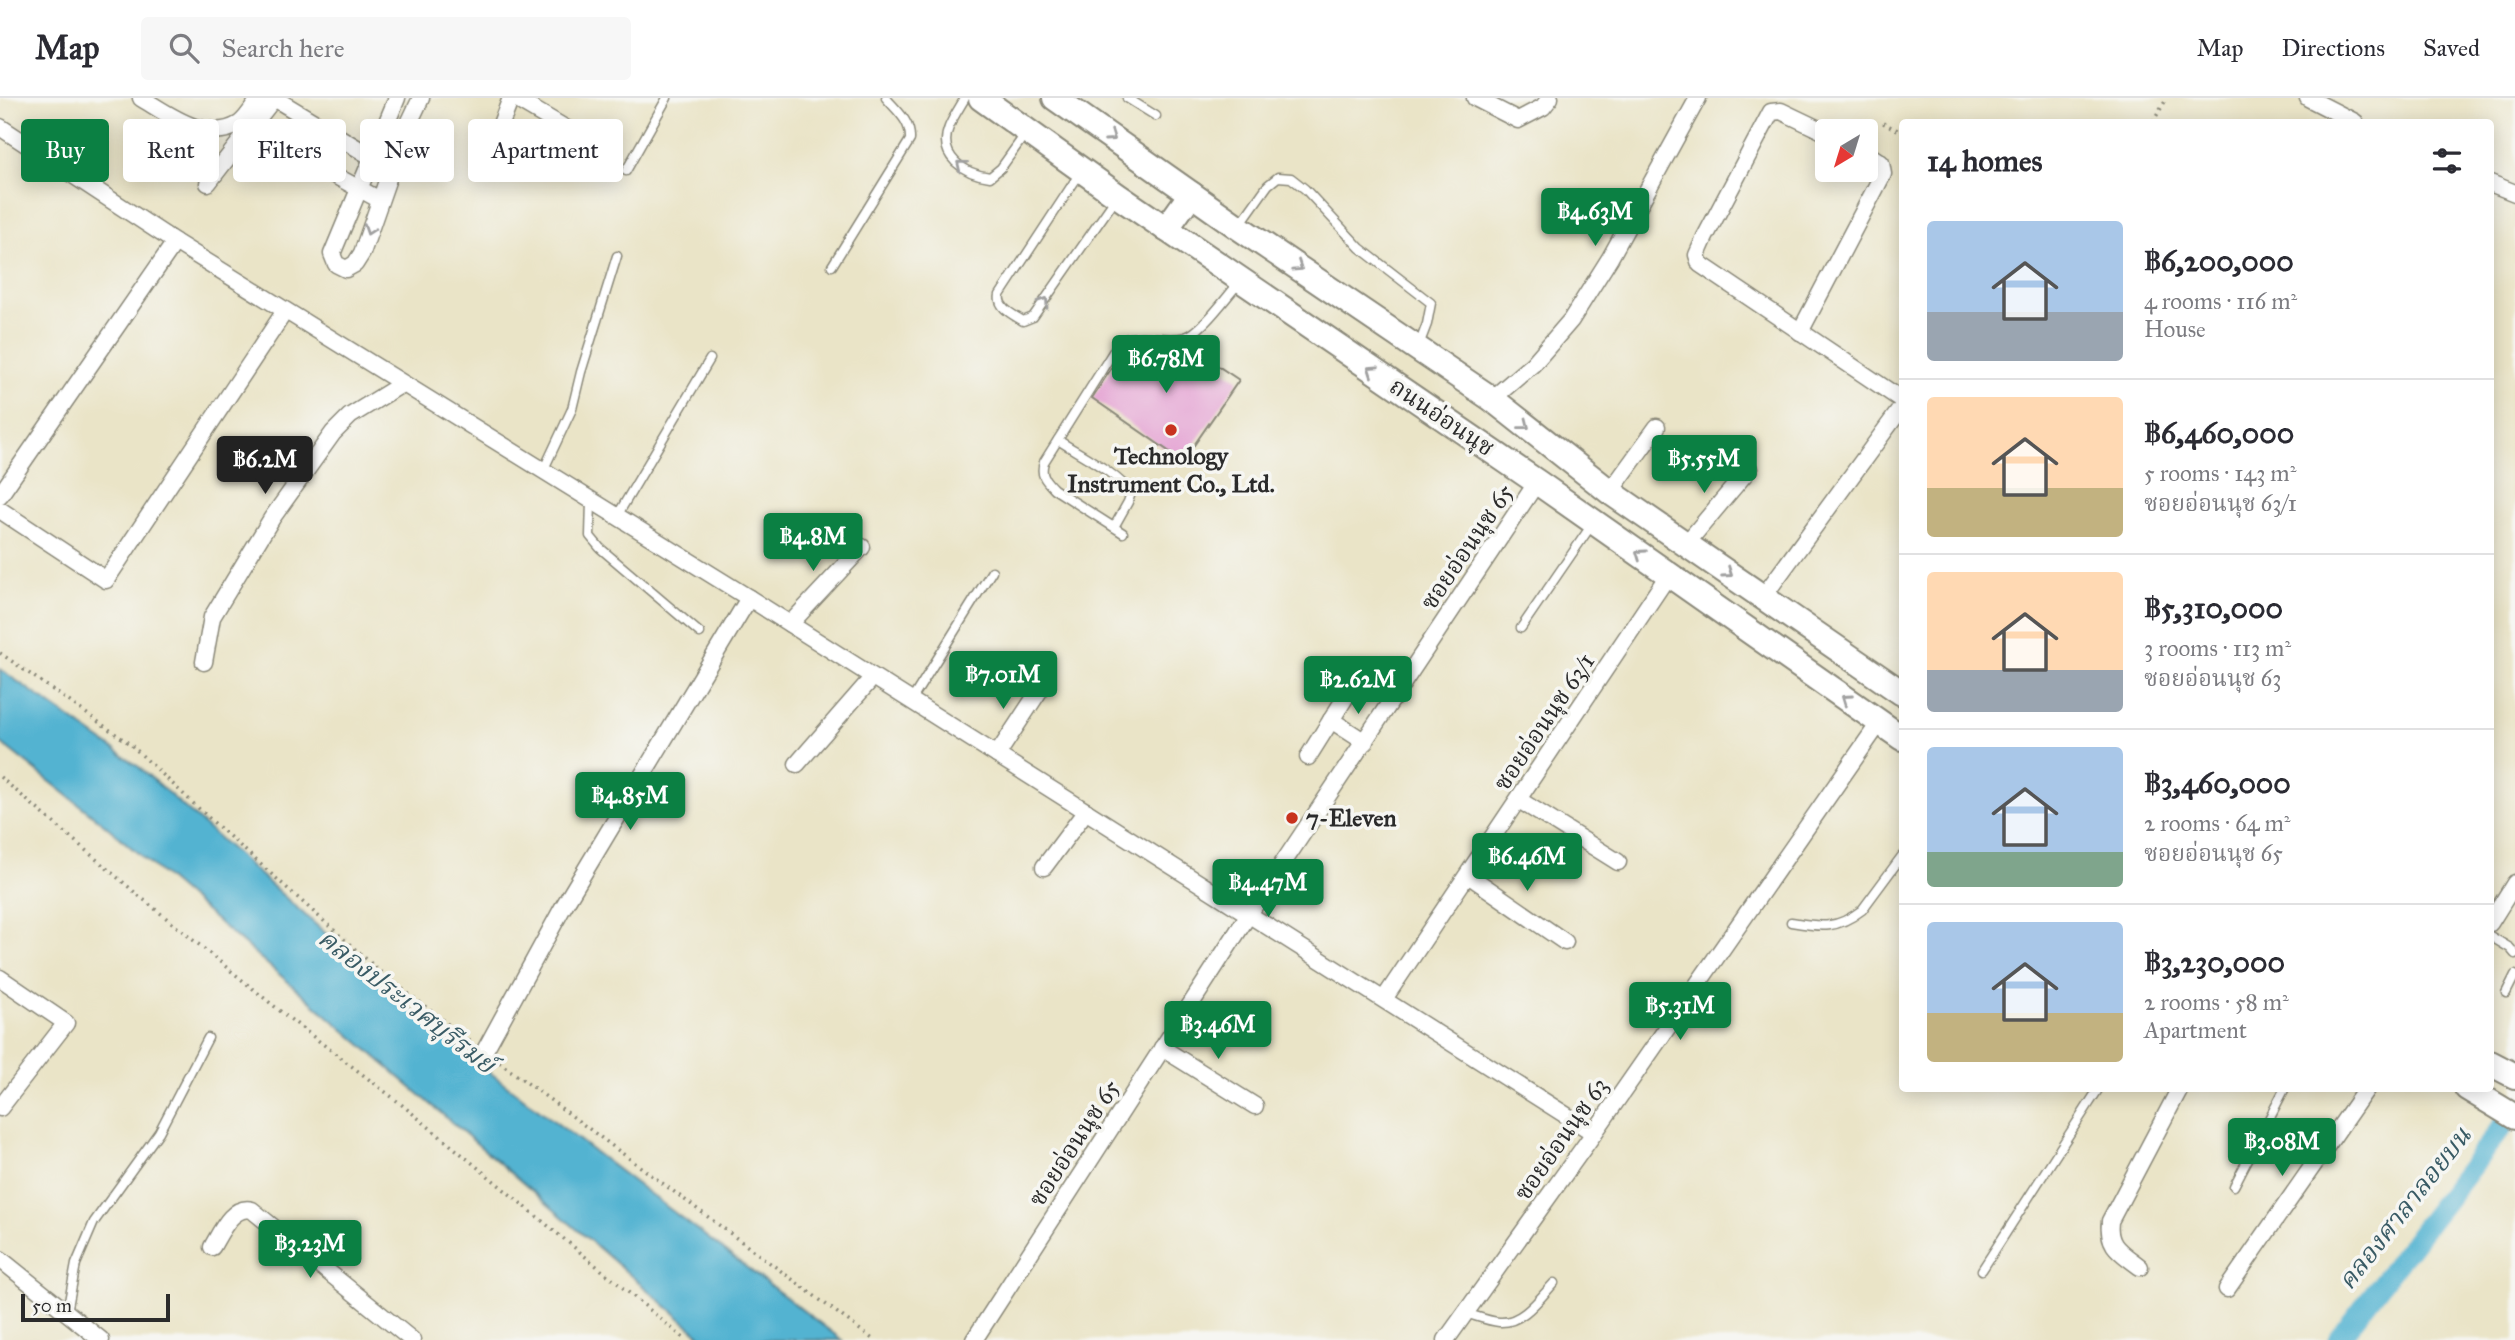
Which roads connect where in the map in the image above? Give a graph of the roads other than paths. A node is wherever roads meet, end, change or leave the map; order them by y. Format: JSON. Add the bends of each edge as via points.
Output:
{"nodes":[{"id":1,"x":141,"y":98,"type":"edge"},
{"id":2,"x":260,"y":98,"type":"edge"},
{"id":3,"x":274,"y":98,"type":"edge"},
{"id":4,"x":397,"y":98,"type":"edge"},
{"id":5,"x":421,"y":98,"type":"edge"},
{"id":6,"x":512,"y":98,"type":"edge"},
{"id":7,"x":667,"y":98,"type":"edge"},
{"id":8,"x":886,"y":98,"type":"edge"},
{"id":9,"x":965,"y":98,"type":"edge"},
{"id":10,"x":981,"y":98,"type":"edge"},
{"id":11,"x":1055,"y":98,"type":"edge"},
{"id":12,"x":1127,"y":98,"type":"edge"},
{"id":13,"x":1475,"y":98,"type":"edge"},
{"id":14,"x":1550,"y":98,"type":"edge"},
{"id":15,"x":1698,"y":98,"type":"edge"},
{"id":16,"x":2308,"y":98,"type":"edge"},
{"id":17,"x":1156,"y":116,"type":"dead end"},
{"id":18,"x":249,"y":119,"type":"edge"},
{"id":19,"x":252,"y":119,"type":"edge"},
{"id":20,"x":389,"y":119,"type":"edge"},
{"id":21,"x":412,"y":119,"type":"edge"},
{"id":22,"x":504,"y":119,"type":"edge"},
{"id":23,"x":548,"y":119,"type":"edge"},
{"id":24,"x":2349,"y":119,"type":"edge"},
{"id":25,"x":0,"y":127,"type":"edge"},
{"id":26,"x":1815,"y":127,"type":"edge"},
{"id":27,"x":233,"y":128,"type":"edge"},
{"id":28,"x":1028,"y":131,"type":"junction"},
{"id":29,"x":233,"y":144,"type":"edge"},
{"id":30,"x":360,"y":151,"type":"edge"},
{"id":31,"x":1878,"y":161,"type":"edge"},
{"id":32,"x":626,"y":171,"type":"dead end"},
{"id":33,"x":1082,"y":171,"type":"junction"},
{"id":34,"x":344,"y":182,"type":"edge"},
{"id":35,"x":362,"y":182,"type":"edge"},
{"id":36,"x":386,"y":182,"type":"edge"},
{"id":37,"x":208,"y":183,"type":"dead end"},
{"id":38,"x":2494,"y":185,"type":"edge"},
{"id":39,"x":358,"y":190,"type":"junction"},
{"id":40,"x":2515,"y":193,"type":"edge"},
{"id":41,"x":1191,"y":194,"type":"junction"},
{"id":42,"x":1118,"y":196,"type":"junction"},
{"id":43,"x":380,"y":200,"type":"junction"},
{"id":44,"x":1238,"y":227,"type":"junction"},
{"id":45,"x":1167,"y":229,"type":"junction"},
{"id":46,"x":175,"y":242,"type":"junction"},
{"id":47,"x":617,"y":256,"type":"dead end"},
{"id":48,"x":832,"y":266,"type":"dead end"},
{"id":49,"x":1241,"y":281,"type":"junction"},
{"id":50,"x":285,"y":311,"type":"junction"},
{"id":51,"x":1800,"y":332,"type":"junction"},
{"id":52,"x":1418,"y":348,"type":"junction"},
{"id":53,"x":710,"y":359,"type":"dead end"},
{"id":54,"x":402,"y":384,"type":"junction"},
{"id":55,"x":1899,"y":398,"type":"edge"},
{"id":56,"x":1492,"y":399,"type":"junction"},
{"id":57,"x":1899,"y":411,"type":"edge"},
{"id":58,"x":1657,"y":427,"type":"dead end"},
{"id":59,"x":1058,"y":440,"type":"junction"},
{"id":60,"x":1558,"y":451,"type":"junction"},
{"id":61,"x":1749,"y":469,"type":"dead end"},
{"id":62,"x":542,"y":471,"type":"junction"},
{"id":63,"x":1537,"y":482,"type":"junction"},
{"id":64,"x":1610,"y":492,"type":"junction"},
{"id":65,"x":0,"y":495,"type":"edge"},
{"id":66,"x":591,"y":501,"type":"junction"},
{"id":67,"x":0,"y":510,"type":"edge"},
{"id":68,"x":616,"y":517,"type":"junction"},
{"id":69,"x":1594,"y":522,"type":"junction"},
{"id":70,"x":1114,"y":527,"type":"junction"},
{"id":71,"x":1123,"y":533,"type":"dead end"},
{"id":72,"x":1686,"y":544,"type":"junction"},
{"id":73,"x":862,"y":547,"type":"dead end"},
{"id":74,"x":992,"y":571,"type":"dead end"},
{"id":75,"x":1669,"y":574,"type":"junction"},
{"id":76,"x":1763,"y":597,"type":"junction"},
{"id":77,"x":749,"y":598,"type":"junction"},
{"id":78,"x":790,"y":624,"type":"junction"},
{"id":79,"x":1521,"y":628,"type":"dead end"},
{"id":80,"x":700,"y":633,"type":"dead end"},
{"id":81,"x":204,"y":662,"type":"dead end"},
{"id":82,"x":873,"y":677,"type":"junction"},
{"id":83,"x":1041,"y":688,"type":"dead end"},
{"id":84,"x":1350,"y":690,"type":"dead end"},
{"id":85,"x":1899,"y":692,"type":"edge"},
{"id":86,"x":911,"y":701,"type":"junction"},
{"id":87,"x":1331,"y":720,"type":"junction"},
{"id":88,"x":1880,"y":722,"type":"junction"},
{"id":89,"x":1899,"y":736,"type":"edge"},
{"id":90,"x":1365,"y":742,"type":"junction"},
{"id":91,"x":997,"y":755,"type":"junction"},
{"id":92,"x":1308,"y":757,"type":"dead end"},
{"id":93,"x":797,"y":764,"type":"dead end"},
{"id":94,"x":1519,"y":800,"type":"junction"},
{"id":95,"x":1086,"y":811,"type":"junction"},
{"id":96,"x":1899,"y":860,"type":"edge"},
{"id":97,"x":1618,"y":862,"type":"dead end"},
{"id":98,"x":1044,"y":867,"type":"dead end"},
{"id":99,"x":1468,"y":875,"type":"junction"},
{"id":100,"x":2515,"y":883,"type":"edge"},
{"id":101,"x":1249,"y":914,"type":"junction"},
{"id":102,"x":2494,"y":917,"type":"edge"},
{"id":103,"x":1791,"y":922,"type":"dead end"},
{"id":104,"x":2494,"y":938,"type":"edge"},
{"id":105,"x":1565,"y":942,"type":"dead end"},
{"id":106,"x":2515,"y":954,"type":"edge"},
{"id":107,"x":2515,"y":975,"type":"edge"},
{"id":108,"x":0,"y":978,"type":"edge"},
{"id":109,"x":2506,"y":993,"type":"dead end"},
{"id":110,"x":1384,"y":999,"type":"junction"},
{"id":111,"x":208,"y":1038,"type":"dead end"},
{"id":112,"x":1162,"y":1048,"type":"junction"},
{"id":113,"x":484,"y":1052,"type":"road end"},
{"id":114,"x":2494,"y":1065,"type":"edge"},
{"id":115,"x":2515,"y":1076,"type":"edge"},
{"id":116,"x":2096,"y":1092,"type":"edge"},
{"id":117,"x":2178,"y":1092,"type":"edge"},
{"id":118,"x":2283,"y":1092,"type":"edge"},
{"id":119,"x":2364,"y":1092,"type":"edge"},
{"id":120,"x":2473,"y":1092,"type":"edge"},
{"id":121,"x":1255,"y":1106,"type":"dead end"},
{"id":122,"x":0,"y":1108,"type":"edge"},
{"id":123,"x":2515,"y":1118,"type":"edge"},
{"id":124,"x":1594,"y":1133,"type":"junction"},
{"id":125,"x":2234,"y":1186,"type":"dead end"},
{"id":126,"x":212,"y":1247,"type":"dead end"},
{"id":127,"x":0,"y":1259,"type":"edge"},
{"id":128,"x":2140,"y":1267,"type":"dead end"},
{"id":129,"x":1982,"y":1270,"type":"dead end"},
{"id":130,"x":1554,"y":1283,"type":"dead end"},
{"id":131,"x":2227,"y":1289,"type":"dead end"},
{"id":132,"x":67,"y":1312,"type":"junction"},
{"id":133,"x":1465,"y":1313,"type":"junction"},
{"id":134,"x":101,"y":1340,"type":"edge"},
{"id":135,"x":412,"y":1340,"type":"edge"},
{"id":136,"x":974,"y":1340,"type":"edge"},
{"id":137,"x":1446,"y":1340,"type":"edge"}],
"edges":[{"from":1,"to":27,"type":"street","via":[[197,128]]},
{"from":2,"to":18,"type":"street"},
{"from":3,"to":19,"type":"street"},
{"from":3,"to":30,"type":"street"},
{"from":4,"to":20,"type":"street"},
{"from":5,"to":21,"type":"street"},
{"from":6,"to":22,"type":"street"},
{"from":6,"to":23,"type":"street"},
{"from":7,"to":32,"type":"lane"},
{"from":8,"to":48,"type":"lane","via":[[905,119],[910,140]]},
{"from":28,"to":9,"type":"lane","one_way":true,"via":[[1002,168],[990,177],[961,169],[949,154],[946,139]]},
{"from":10,"to":28,"type":"main road","name":"ถนนอ่อนนุช"},
{"from":11,"to":41,"type":"main road","name":"ถนนอ่อนนุช","one_way":true,"via":[[1078,109]]},
{"from":12,"to":17,"type":"lane"},
{"from":13,"to":14,"type":"street","via":[[1518,120]]},
{"from":15,"to":56,"type":"street","via":[[1571,320],[1533,364]]},
{"from":16,"to":24,"type":"street"},
{"from":25,"to":46,"type":"street"},
{"from":26,"to":51,"type":"street","via":[[1781,111],[1772,112],[1698,255],[1700,264]]},
{"from":28,"to":33,"type":"main road","name":"ถนนอ่อนนุช"},
{"from":29,"to":37,"type":"street"},
{"from":31,"to":51,"type":"street","via":[[1884,174]]},
{"from":33,"to":42,"type":"main road","name":"ถนนอ่อนนุช"},
{"from":33,"to":42,"type":"lane","one_way":true,"via":[[1000,295],[1001,305],[1023,321],[1033,317]]},
{"from":34,"to":39,"type":"street"},
{"from":35,"to":39,"type":"street"},
{"from":36,"to":43,"type":"street"},
{"from":38,"to":40,"type":"street"},
{"from":39,"to":43,"type":"street"},
{"from":43,"to":39,"type":"street","one_way":true,"via":[[355,264],[346,268],[336,264],[332,254]]},
{"from":41,"to":44,"type":"main road","name":"ถนนอ่อนนุช"},
{"from":41,"to":45,"type":"main road"},
{"from":42,"to":45,"type":"main road","name":"ถนนอ่อนนุช"},
{"from":44,"to":52,"type":"main road","name":"ถนนอ่อนนุช","one_way":true},
{"from":44,"to":52,"type":"lane","via":[[1268,185],[1278,177],[1291,178],[1360,248],[1431,303]]},
{"from":45,"to":49,"type":"main road","name":"ถนนอ่อนนุช"},
{"from":46,"to":50,"type":"street"},
{"from":46,"to":65,"type":"street"},
{"from":47,"to":62,"type":"lane","via":[[572,409]]},
{"from":49,"to":59,"type":"lane","via":[[1186,337],[1132,335],[1120,341]]},
{"from":63,"to":49,"type":"main road","name":"ถนนอ่อนนุช","one_way":true},
{"from":50,"to":54,"type":"street"},
{"from":50,"to":67,"type":"street","via":[[106,580]]},
{"from":51,"to":55,"type":"street"},
{"from":52,"to":56,"type":"main road","name":"ถนนอ่อนนุช"},
{"from":53,"to":68,"type":"lane"},
{"from":54,"to":62,"type":"street"},
{"from":54,"to":81,"type":"street","via":[[349,416],[272,518],[212,617]]},
{"from":56,"to":60,"type":"main road","name":"ถนนอ่อนนุช","one_way":true},
{"from":57,"to":76,"type":"street"},
{"from":58,"to":64,"type":"street"},
{"from":59,"to":70,"type":"lane","via":[[1042,471],[1045,480]]},
{"from":59,"to":70,"type":"lane","via":[[1126,486],[1129,502]]},
{"from":60,"to":63,"type":"main road"},
{"from":60,"to":64,"type":"main road","name":"ถนนอ่อนนุช"},
{"from":61,"to":72,"type":"street"},
{"from":62,"to":66,"type":"street"},
{"from":63,"to":69,"type":"main road","name":"ถนนอ่อนนุช"},
{"from":63,"to":90,"type":"street","name":"ซอยอ่อนนุช 65"},
{"from":64,"to":72,"type":"main road","name":"ถนนอ่อนนุช"},
{"from":66,"to":68,"type":"street"},
{"from":66,"to":80,"type":"lane","via":[[590,536]]},
{"from":68,"to":77,"type":"street"},
{"from":75,"to":69,"type":"main road","name":"ถนนอ่อนนุช","one_way":true},
{"from":69,"to":79,"type":"lane"},
{"from":70,"to":71,"type":"lane"},
{"from":72,"to":76,"type":"main road","name":"ถนนอ่อนนุช","one_way":true},
{"from":73,"to":78,"type":"street"},
{"from":74,"to":86,"type":"lane"},
{"from":88,"to":75,"type":"main road","name":"ถนนอ่อนนุช","one_way":true},
{"from":75,"to":94,"type":"street","name":"ซอยอ่อนนุช 63/1"},
{"from":76,"to":85,"type":"main road","name":"ถนนอ่อนนุช"},
{"from":77,"to":78,"type":"street"},
{"from":77,"to":113,"type":"street","via":[[562,909]]},
{"from":78,"to":82,"type":"street"},
{"from":82,"to":86,"type":"street"},
{"from":82,"to":93,"type":"street"},
{"from":83,"to":91,"type":"street"},
{"from":84,"to":87,"type":"street"},
{"from":86,"to":91,"type":"street"},
{"from":87,"to":90,"type":"street"},
{"from":87,"to":92,"type":"street"},
{"from":88,"to":89,"type":"main road","name":"ถนนอ่อนนุช"},
{"from":88,"to":124,"type":"street","name":"ซอยอ่อนนุช 63"},
{"from":90,"to":101,"type":"street","name":"ซอยอ่อนนุช 65"},
{"from":91,"to":95,"type":"street"},
{"from":94,"to":97,"type":"street"},
{"from":94,"to":99,"type":"street","name":"ซอยอ่อนนุช 63/1"},
{"from":95,"to":98,"type":"street"},
{"from":95,"to":101,"type":"street"},
{"from":96,"to":103,"type":"lane","via":[[1854,916],[1822,927]]},
{"from":99,"to":105,"type":"street"},
{"from":99,"to":110,"type":"street","name":"ซอยอ่อนนุช 63/1"},
{"from":100,"to":102,"type":"street"},
{"from":101,"to":110,"type":"street"},
{"from":101,"to":112,"type":"street","name":"ซอยอ่อนนุช 65"},
{"from":104,"to":106,"type":"lane"},
{"from":107,"to":109,"type":"lane"},
{"from":108,"to":122,"type":"street","via":[[66,1023]]},
{"from":110,"to":124,"type":"street"},
{"from":111,"to":132,"type":"lane","via":[[159,1132],[94,1222],[76,1264]]},
{"from":112,"to":121,"type":"street"},
{"from":112,"to":136,"type":"street","name":"ซอยอ่อนนุช 65"},
{"from":114,"to":115,"type":"main road"},
{"from":116,"to":129,"type":"lane"},
{"from":117,"to":128,"type":"street","via":[[2110,1221],[2108,1235],[2114,1246]]},
{"from":118,"to":125,"type":"lane"},
{"from":119,"to":131,"type":"street"},
{"from":120,"to":123,"type":"main road"},
{"from":124,"to":133,"type":"street","name":"ซอยอ่อนนุช 63"},
{"from":126,"to":135,"type":"street","via":[[238,1211],[252,1210]]},
{"from":127,"to":132,"type":"street"},
{"from":130,"to":133,"type":"lane","via":[[1517,1318],[1501,1322]]},
{"from":132,"to":134,"type":"street"},
{"from":133,"to":137,"type":"street","name":"ซอยอ่อนนุช 63"}]}
